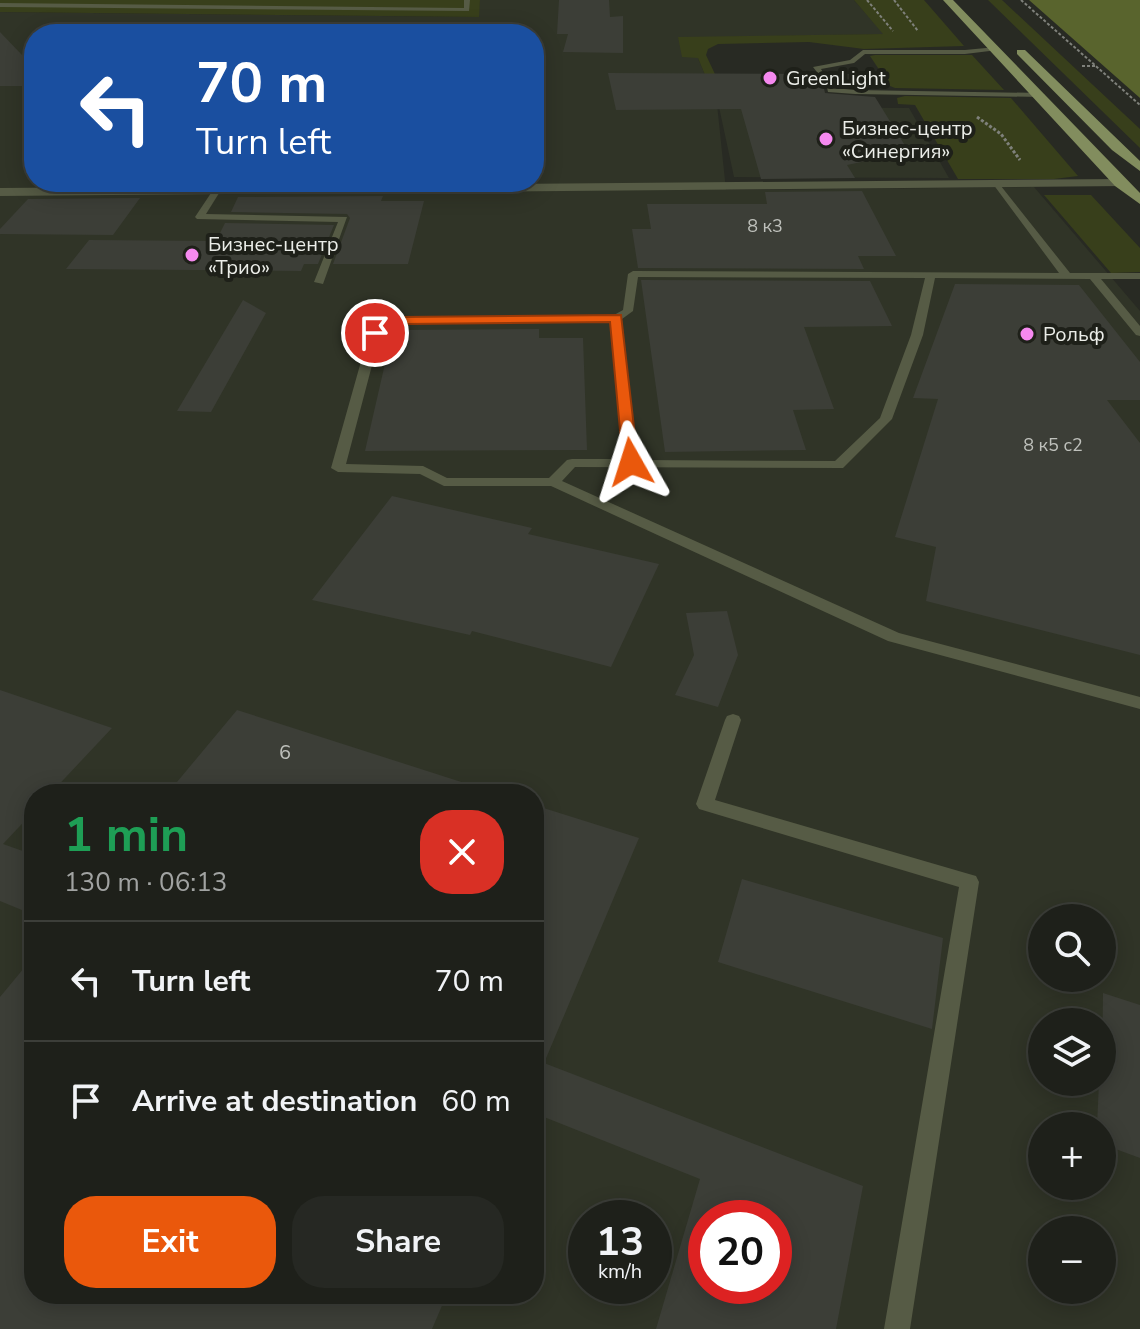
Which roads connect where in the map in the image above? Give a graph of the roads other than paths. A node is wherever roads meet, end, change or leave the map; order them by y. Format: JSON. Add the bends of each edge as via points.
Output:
{"nodes":[{"id":1,"x":199,"y":0,"type":"edge"},
{"id":2,"x":467,"y":0,"type":"edge"},
{"id":3,"x":948,"y":0,"type":"edge"},
{"id":4,"x":0,"y":5,"type":"edge"},
{"id":5,"x":190,"y":8,"type":"junction"},
{"id":6,"x":1012,"y":42,"type":"dead end"},
{"id":7,"x":996,"y":49,"type":"junction"},
{"id":8,"x":820,"y":74,"type":"dead end"},
{"id":9,"x":829,"y":85,"type":"dead end"},
{"id":10,"x":1041,"y":95,"type":"junction"},
{"id":11,"x":1140,"y":167,"type":"edge"},
{"id":12,"x":1120,"y":183,"type":"junction"},
{"id":13,"x":997,"y":184,"type":"junction"},
{"id":14,"x":544,"y":187,"type":"edge"},
{"id":15,"x":0,"y":192,"type":"edge"},
{"id":16,"x":24,"y":192,"type":"edge"},
{"id":17,"x":216,"y":192,"type":"edge"},
{"id":18,"x":1140,"y":200,"type":"edge"},
{"id":19,"x":931,"y":274,"type":"junction"},
{"id":20,"x":1140,"y":276,"type":"edge"},
{"id":21,"x":1068,"y":277,"type":"junction"},
{"id":22,"x":1094,"y":277,"type":"junction"},
{"id":23,"x":319,"y":282,"type":"dead end"},
{"id":24,"x":616,"y":318,"type":"junction"},
{"id":25,"x":1140,"y":333,"type":"edge"},
{"id":26,"x":631,"y":462,"type":"junction"},
{"id":27,"x":553,"y":482,"type":"junction"},
{"id":28,"x":1140,"y":703,"type":"edge"},
{"id":29,"x":733,"y":720,"type":"dead end"},
{"id":30,"x":897,"y":1329,"type":"edge"}],
"edges":[{"from":1,"to":5,"type":"lane"},
{"from":2,"to":5,"type":"lane","via":[[467,10]]},
{"from":3,"to":7,"type":"main road"},
{"from":4,"to":5,"type":"lane"},
{"from":6,"to":11,"type":"main road"},
{"from":7,"to":8,"type":"lane","via":[[863,52],[852,62],[817,67]]},
{"from":7,"to":10,"type":"main road"},
{"from":9,"to":10,"type":"lane","via":[[831,90],[855,92]]},
{"from":10,"to":12,"type":"main road"},
{"from":12,"to":13,"type":"street"},
{"from":12,"to":18,"type":"main road"},
{"from":13,"to":14,"type":"street"},
{"from":13,"to":21,"type":"lane"},
{"from":15,"to":16,"type":"street"},
{"from":17,"to":23,"type":"lane","via":[[200,217],[344,219]]},
{"from":19,"to":21,"type":"lane"},
{"from":19,"to":24,"type":"lane","via":[[633,274],[628,311]]},
{"from":19,"to":26,"type":"lane","via":[[917,335],[886,419],[838,465]]},
{"from":20,"to":22,"type":"lane"},
{"from":21,"to":22,"type":"lane"},
{"from":22,"to":25,"type":"lane"},
{"from":24,"to":26,"type":"lane"},
{"from":24,"to":27,"type":"lane","via":[[401,321],[375,333],[338,468],[423,470],[444,482]]},
{"from":26,"to":27,"type":"lane","via":[[572,463]]},
{"from":27,"to":28,"type":"lane","via":[[894,637]]},
{"from":29,"to":30,"type":"lane","via":[[705,804],[969,882]]}]}
